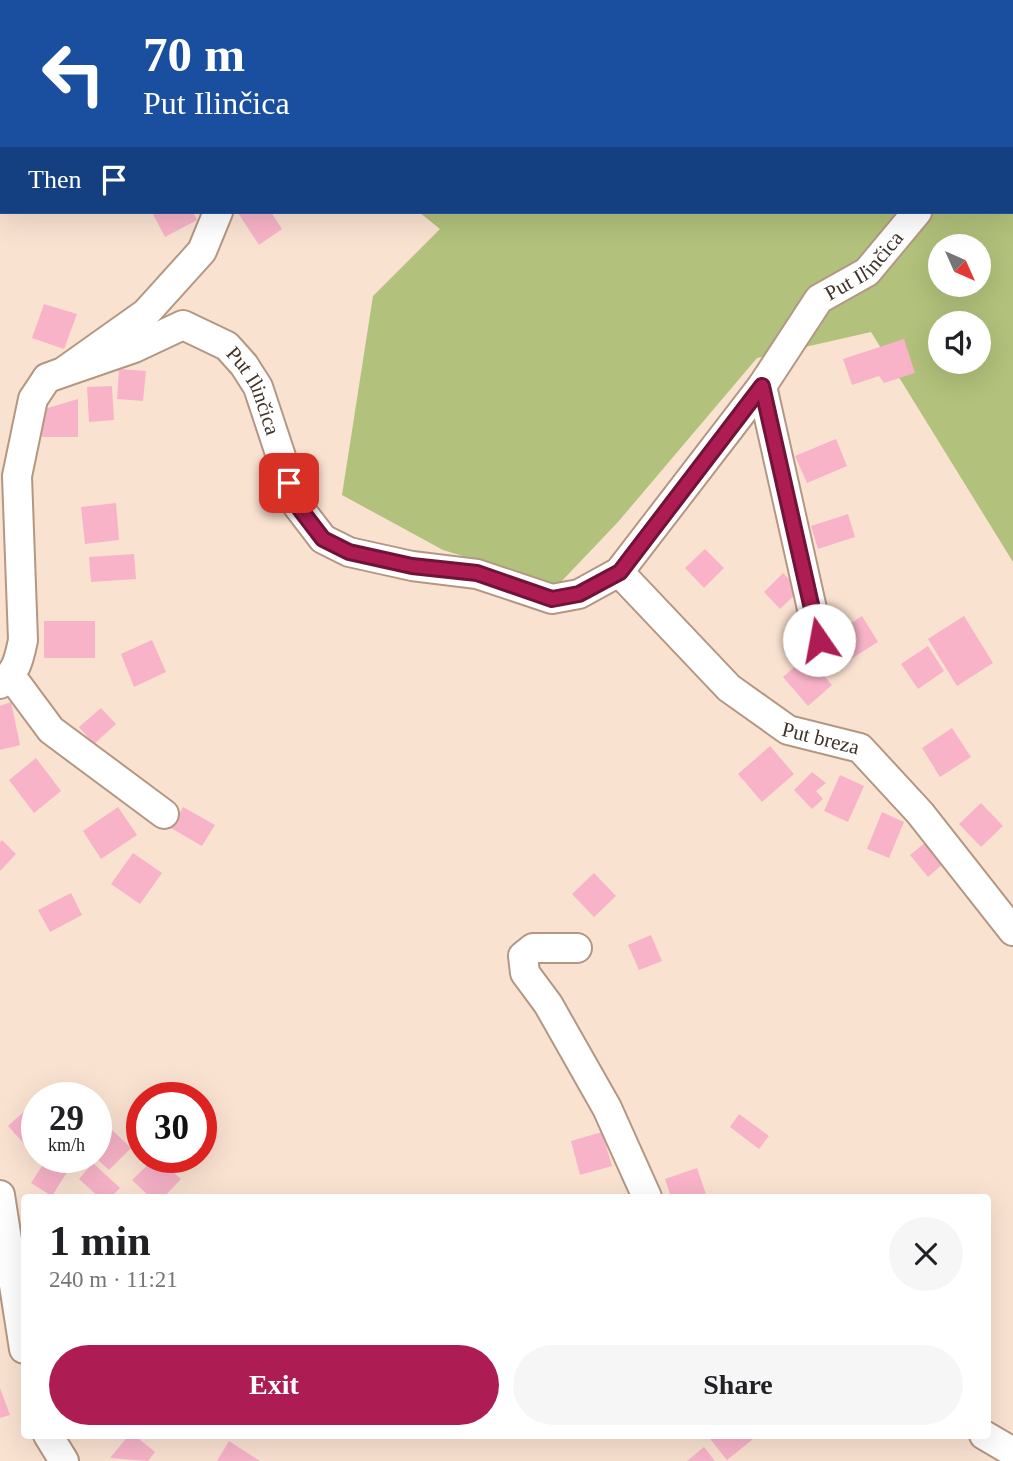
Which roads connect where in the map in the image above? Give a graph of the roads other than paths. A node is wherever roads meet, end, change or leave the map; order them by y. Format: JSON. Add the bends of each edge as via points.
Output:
{"nodes":[{"id":1,"x":217,"y":214,"type":"edge"},
{"id":2,"x":915,"y":214,"type":"edge"},
{"id":3,"x":47,"y":378,"type":"junction"},
{"id":4,"x":762,"y":386,"type":"junction"},
{"id":5,"x":620,"y":572,"type":"junction"},
{"id":6,"x":819,"y":640,"type":"dead end"},
{"id":7,"x":5,"y":680,"type":"edge"},
{"id":8,"x":164,"y":814,"type":"dead end"},
{"id":9,"x":1010,"y":920,"type":"edge"},
{"id":10,"x":577,"y":948,"type":"dead end"},
{"id":11,"x":647,"y":1194,"type":"edge"},
{"id":12,"x":0,"y":1195,"type":"edge"},
{"id":13,"x":13,"y":1276,"type":"edge"},
{"id":14,"x":21,"y":1329,"type":"edge"},
{"id":15,"x":50,"y":1439,"type":"edge"},
{"id":16,"x":991,"y":1439,"type":"edge"},
{"id":17,"x":1013,"y":1452,"type":"edge"},
{"id":18,"x":64,"y":1461,"type":"edge"}],
"edges":[{"from":1,"to":3,"type":"street","via":[[202,251],[146,313],[63,372]]},
{"from":2,"to":4,"type":"street","name":"Put Ilinčica","via":[[867,272],[819,299]]},
{"from":3,"to":5,"type":"street","name":"Put Ilinčica","via":[[134,348],[183,325],[227,346],[244,365],[258,387],[297,505],[323,539],[349,552],[412,566],[477,573],[552,599],[579,594]]},
{"from":3,"to":7,"type":"street","via":[[33,399],[17,476],[23,640],[19,662]]},
{"from":4,"to":5,"type":"street","name":"Put Ilinčica"},
{"from":4,"to":6,"type":"street"},
{"from":5,"to":9,"type":"street","name":"Put breza","via":[[729,688],[788,730],[860,748]]},
{"from":7,"to":8,"type":"street","via":[[51,730]]},
{"from":10,"to":11,"type":"street","via":[[533,948],[523,956],[525,973],[548,1004],[607,1108]]},
{"from":12,"to":13,"type":"street"},
{"from":13,"to":14,"type":"street"},
{"from":15,"to":18,"type":"street"},
{"from":16,"to":17,"type":"street"}]}
